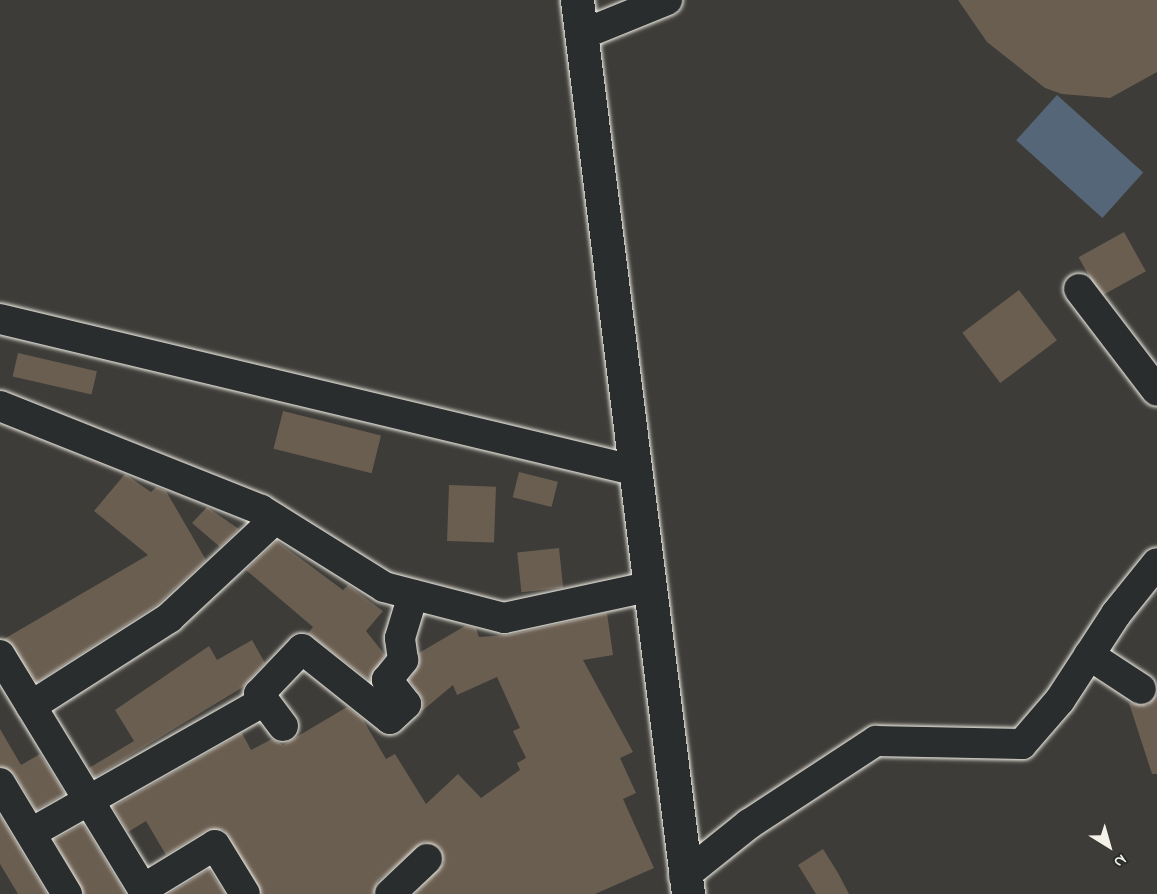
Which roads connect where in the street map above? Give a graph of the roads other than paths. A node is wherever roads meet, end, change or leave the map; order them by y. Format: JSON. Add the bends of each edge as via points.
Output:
{"nodes":[{"id":1,"x":577,"y":0,"type":"edge"},
{"id":2,"x":667,"y":0,"type":"edge"},
{"id":3,"x":581,"y":35,"type":"junction"},
{"id":4,"x":1079,"y":289,"type":"dead end"},
{"id":5,"x":0,"y":320,"type":"edge"},
{"id":6,"x":1157,"y":391,"type":"edge"},
{"id":7,"x":0,"y":406,"type":"edge"},
{"id":8,"x":637,"y":471,"type":"junction"},
{"id":9,"x":275,"y":519,"type":"junction"},
{"id":10,"x":1157,"y":564,"type":"edge"},
{"id":11,"x":652,"y":586,"type":"junction"},
{"id":12,"x":413,"y":595,"type":"junction"},
{"id":13,"x":0,"y":655,"type":"edge"},
{"id":14,"x":1089,"y":655,"type":"junction"},
{"id":15,"x":1141,"y":689,"type":"dead end"},
{"id":16,"x":264,"y":701,"type":"junction"},
{"id":17,"x":31,"y":706,"type":"junction"},
{"id":18,"x":283,"y":726,"type":"dead end"},
{"id":19,"x":0,"y":783,"type":"edge"},
{"id":20,"x":90,"y":803,"type":"junction"},
{"id":21,"x":31,"y":833,"type":"junction"},
{"id":22,"x":427,"y":859,"type":"dead end"},
{"id":23,"x":686,"y":885,"type":"edge"},
{"id":24,"x":144,"y":892,"type":"edge"},
{"id":25,"x":67,"y":894,"type":"edge"},
{"id":26,"x":245,"y":894,"type":"edge"},
{"id":27,"x":390,"y":894,"type":"edge"}],
"edges":[{"from":1,"to":3,"type":"main road"},
{"from":2,"to":3,"type":"street"},
{"from":3,"to":8,"type":"main road"},
{"from":4,"to":6,"type":"street"},
{"from":5,"to":8,"type":"street"},
{"from":7,"to":9,"type":"street"},
{"from":8,"to":11,"type":"main road"},
{"from":9,"to":12,"type":"street","via":[[384,587]]},
{"from":9,"to":17,"type":"street","via":[[169,618]]},
{"from":10,"to":14,"type":"street"},
{"from":11,"to":12,"type":"street","via":[[504,618]]},
{"from":11,"to":23,"type":"main road"},
{"from":12,"to":16,"type":"street","via":[[400,638],[403,660],[387,680],[406,704],[390,719],[302,649],[259,694]]},
{"from":13,"to":17,"type":"street"},
{"from":14,"to":15,"type":"street"},
{"from":14,"to":23,"type":"street","via":[[1022,744],[876,741],[749,824]]},
{"from":16,"to":18,"type":"street"},
{"from":16,"to":20,"type":"street"},
{"from":17,"to":20,"type":"street"},
{"from":19,"to":21,"type":"street"},
{"from":20,"to":21,"type":"street"},
{"from":20,"to":24,"type":"street"},
{"from":21,"to":25,"type":"street"},
{"from":22,"to":27,"type":"street"},
{"from":24,"to":26,"type":"street","via":[[215,845]]}]}
